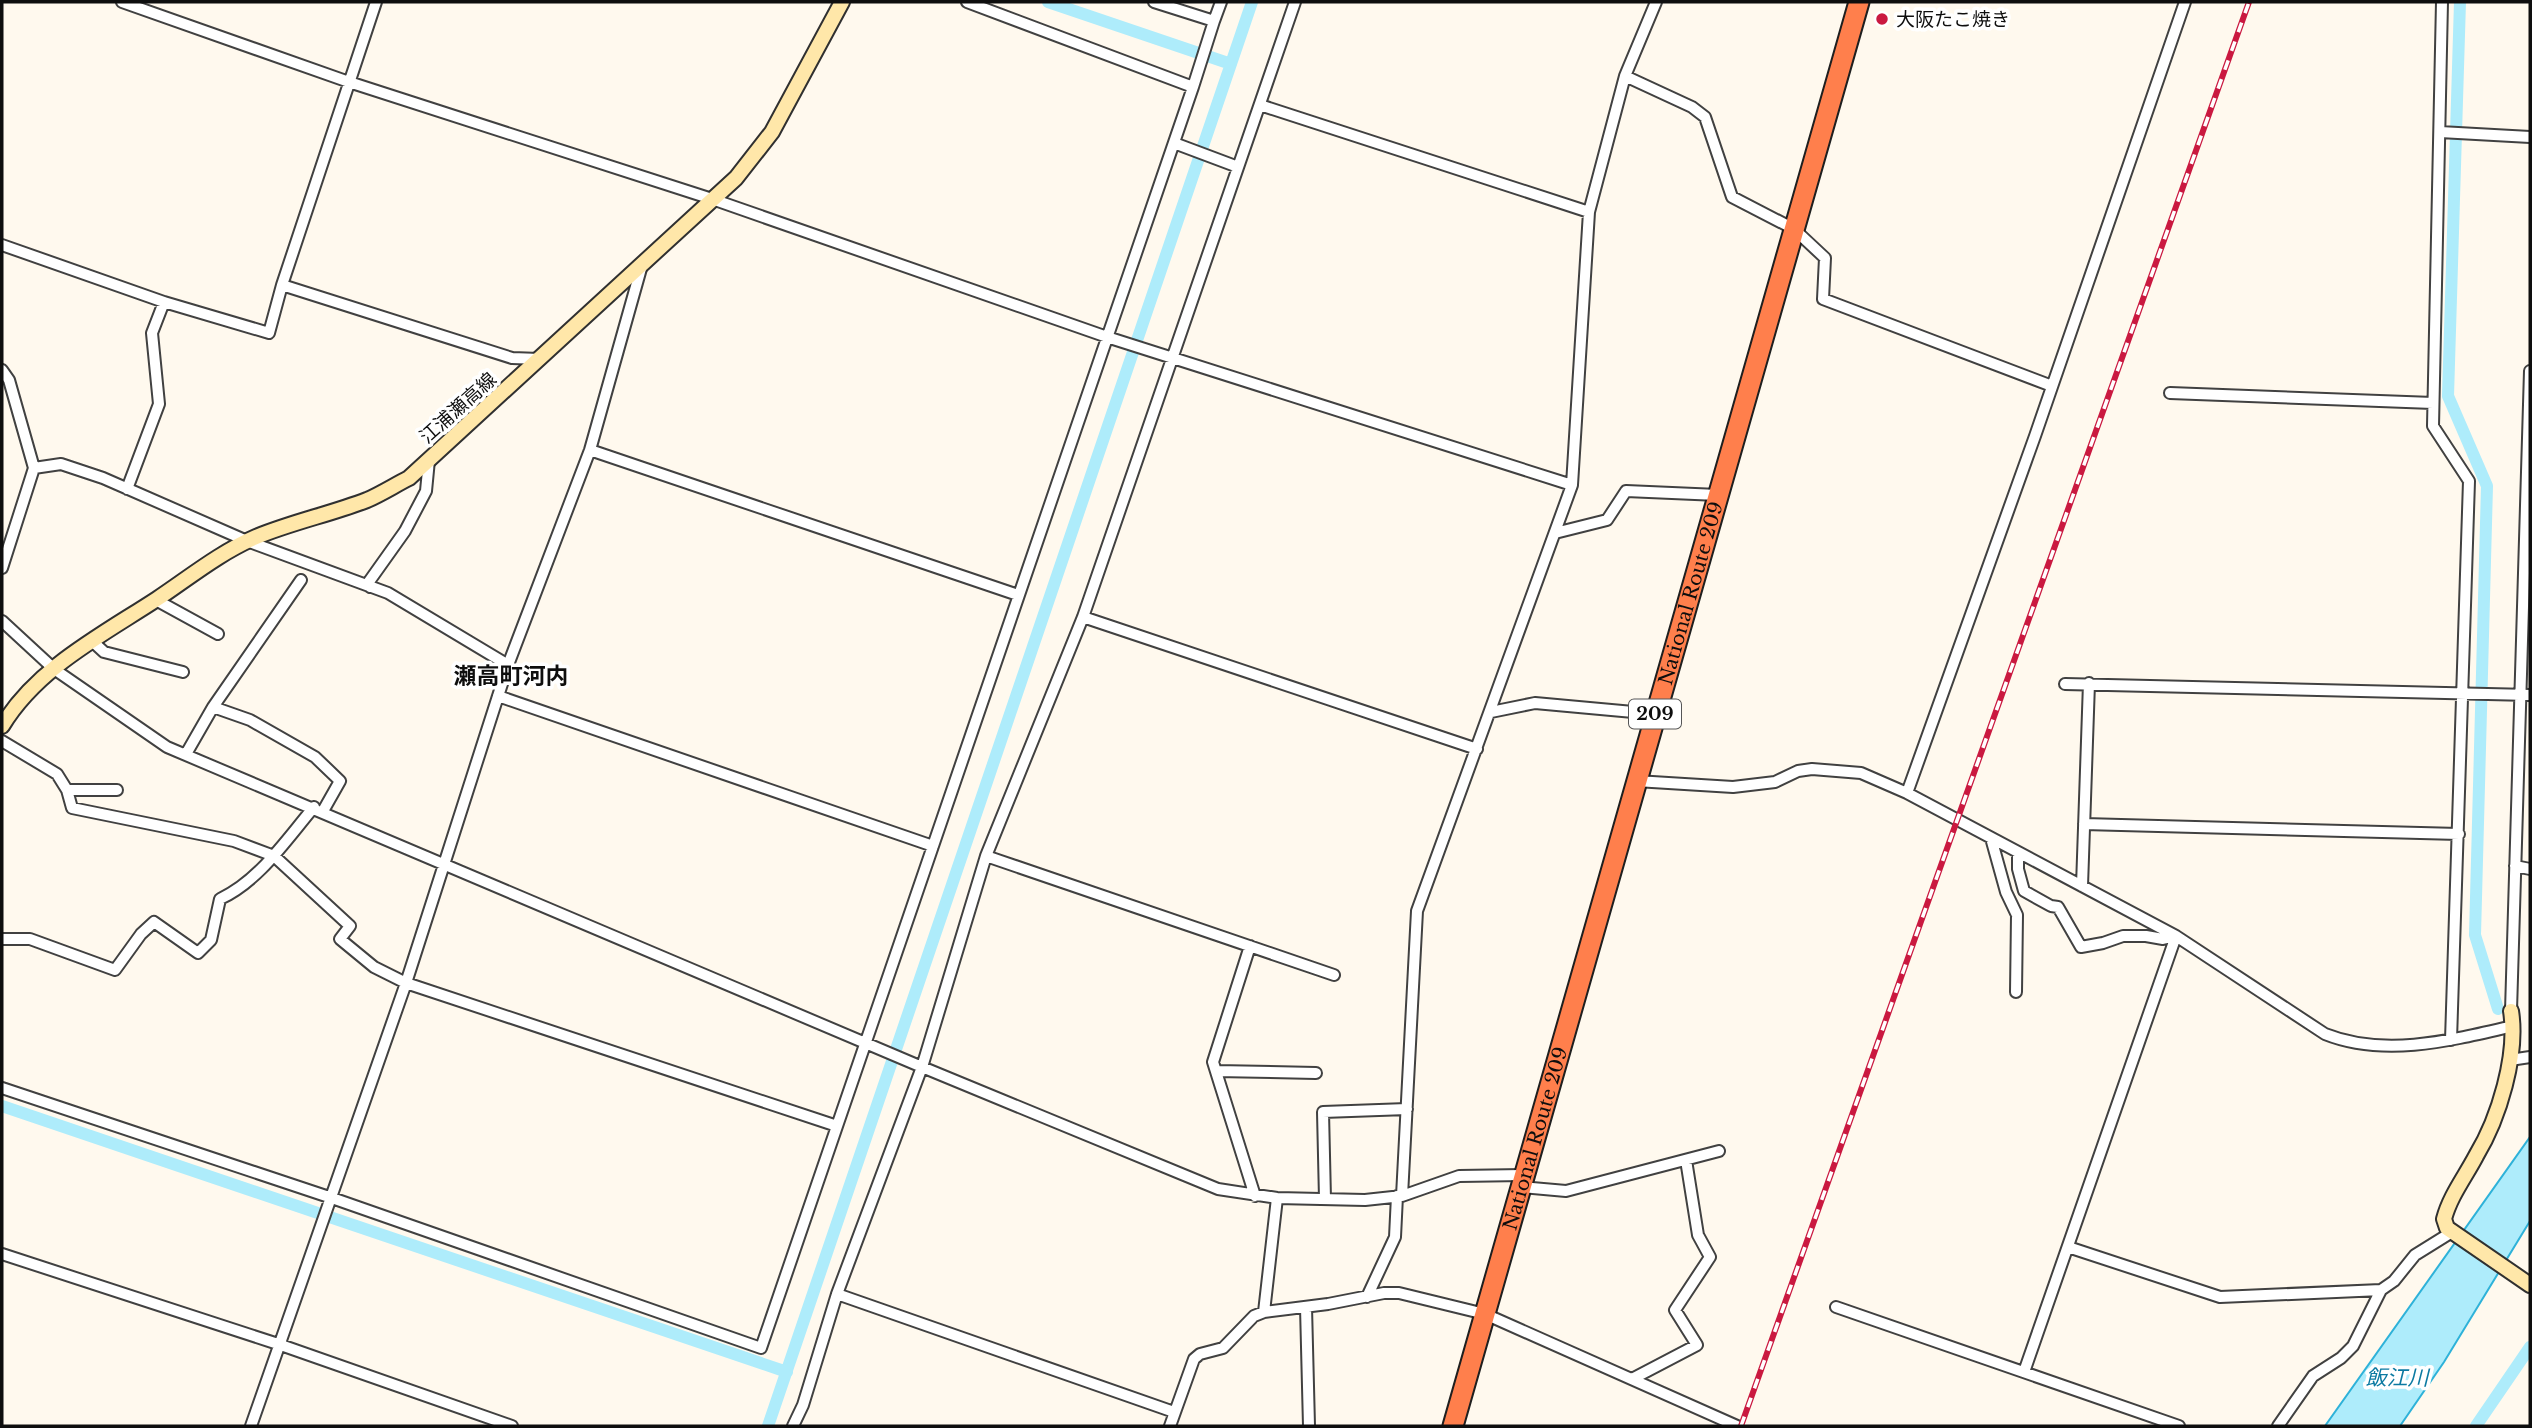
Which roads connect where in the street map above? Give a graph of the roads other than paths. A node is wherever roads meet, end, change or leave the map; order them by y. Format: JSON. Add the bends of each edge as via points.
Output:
{"nodes":[{"id":1,"x":122,"y":2,"type":"edge"},
{"id":2,"x":376,"y":2,"type":"edge"},
{"id":3,"x":842,"y":2,"type":"edge"},
{"id":4,"x":967,"y":2,"type":"edge"},
{"id":5,"x":1154,"y":2,"type":"edge"},
{"id":6,"x":1221,"y":2,"type":"edge"},
{"id":7,"x":1295,"y":2,"type":"edge"},
{"id":8,"x":1656,"y":2,"type":"edge"},
{"id":9,"x":1859,"y":2,"type":"edge"},
{"id":10,"x":2185,"y":2,"type":"edge"},
{"id":11,"x":2442,"y":2,"type":"edge"},
{"id":12,"x":1214,"y":21,"type":"junction"},
{"id":13,"x":1625,"y":76,"type":"junction"},
{"id":14,"x":349,"y":82,"type":"junction"},
{"id":15,"x":1193,"y":87,"type":"junction"},
{"id":16,"x":1260,"y":105,"type":"junction"},
{"id":17,"x":2440,"y":132,"type":"junction"},
{"id":18,"x":2530,"y":137,"type":"edge"},
{"id":19,"x":1176,"y":144,"type":"junction"},
{"id":20,"x":1235,"y":166,"type":"junction"},
{"id":21,"x":712,"y":199,"type":"junction"},
{"id":22,"x":1589,"y":212,"type":"junction"},
{"id":23,"x":1794,"y":229,"type":"junction"},
{"id":24,"x":2,"y":245,"type":"edge"},
{"id":25,"x":643,"y":264,"type":"junction"},
{"id":26,"x":282,"y":285,"type":"junction"},
{"id":27,"x":164,"y":302,"type":"junction"},
{"id":28,"x":1109,"y":338,"type":"junction"},
{"id":29,"x":1170,"y":358,"type":"junction"},
{"id":30,"x":540,"y":359,"type":"junction"},
{"id":31,"x":2,"y":370,"type":"edge"},
{"id":32,"x":2530,"y":371,"type":"edge"},
{"id":33,"x":2052,"y":386,"type":"junction"},
{"id":34,"x":2170,"y":393,"type":"dead end"},
{"id":35,"x":2433,"y":403,"type":"junction"},
{"id":36,"x":2530,"y":413,"type":"edge"},
{"id":37,"x":590,"y":450,"type":"junction"},
{"id":38,"x":429,"y":460,"type":"junction"},
{"id":39,"x":34,"y":468,"type":"junction"},
{"id":40,"x":1572,"y":485,"type":"junction"},
{"id":41,"x":127,"y":489,"type":"junction"},
{"id":42,"x":1718,"y":495,"type":"junction"},
{"id":43,"x":2,"y":528,"type":"edge"},
{"id":44,"x":13,"y":532,"type":"junction"},
{"id":45,"x":1555,"y":533,"type":"junction"},
{"id":46,"x":247,"y":541,"type":"junction"},
{"id":47,"x":2,"y":568,"type":"edge"},
{"id":48,"x":301,"y":580,"type":"dead end"},
{"id":49,"x":370,"y":587,"type":"junction"},
{"id":50,"x":1018,"y":595,"type":"junction"},
{"id":51,"x":156,"y":600,"type":"junction"},
{"id":52,"x":1083,"y":617,"type":"junction"},
{"id":53,"x":2,"y":621,"type":"edge"},
{"id":54,"x":218,"y":634,"type":"dead end"},
{"id":55,"x":91,"y":640,"type":"junction"},
{"id":56,"x":508,"y":665,"type":"junction"},
{"id":57,"x":54,"y":669,"type":"junction"},
{"id":58,"x":183,"y":672,"type":"dead end"},
{"id":59,"x":2089,"y":683,"type":"junction"},
{"id":60,"x":2065,"y":684,"type":"dead end"},
{"id":61,"x":2462,"y":693,"type":"junction"},
{"id":62,"x":2525,"y":694,"type":"edge"},
{"id":63,"x":498,"y":696,"type":"junction"},
{"id":64,"x":213,"y":707,"type":"junction"},
{"id":65,"x":1491,"y":712,"type":"junction"},
{"id":66,"x":1655,"y":714,"type":"junction"},
{"id":67,"x":2,"y":726,"type":"edge"},
{"id":68,"x":2,"y":741,"type":"edge"},
{"id":69,"x":1477,"y":749,"type":"junction"},
{"id":70,"x":186,"y":754,"type":"junction"},
{"id":71,"x":1636,"y":781,"type":"junction"},
{"id":72,"x":66,"y":790,"type":"junction"},
{"id":73,"x":117,"y":790,"type":"dead end"},
{"id":74,"x":1907,"y":793,"type":"junction"},
{"id":75,"x":318,"y":809,"type":"junction"},
{"id":76,"x":2084,"y":824,"type":"junction"},
{"id":77,"x":2459,"y":834,"type":"junction"},
{"id":78,"x":1991,"y":838,"type":"junction"},
{"id":79,"x":933,"y":846,"type":"junction"},
{"id":80,"x":2018,"y":852,"type":"junction"},
{"id":81,"x":274,"y":856,"type":"junction"},
{"id":82,"x":986,"y":856,"type":"junction"},
{"id":83,"x":443,"y":864,"type":"junction"},
{"id":84,"x":2515,"y":866,"type":"junction"},
{"id":85,"x":2530,"y":869,"type":"edge"},
{"id":86,"x":2082,"y":886,"type":"junction"},
{"id":87,"x":2176,"y":936,"type":"junction"},
{"id":88,"x":2,"y":939,"type":"edge"},
{"id":89,"x":1250,"y":946,"type":"junction"},
{"id":90,"x":1334,"y":975,"type":"dead end"},
{"id":91,"x":406,"y":983,"type":"junction"},
{"id":92,"x":2017,"y":992,"type":"dead end"},
{"id":93,"x":2511,"y":1011,"type":"joint"},
{"id":94,"x":2513,"y":1026,"type":"junction"},
{"id":95,"x":2451,"y":1040,"type":"junction"},
{"id":96,"x":869,"y":1044,"type":"junction"},
{"id":97,"x":2530,"y":1057,"type":"edge"},
{"id":98,"x":2510,"y":1060,"type":"junction"},
{"id":99,"x":922,"y":1067,"type":"junction"},
{"id":100,"x":1216,"y":1070,"type":"junction"},
{"id":101,"x":1316,"y":1073,"type":"dead end"},
{"id":102,"x":2,"y":1088,"type":"edge"},
{"id":103,"x":1407,"y":1109,"type":"junction"},
{"id":104,"x":837,"y":1126,"type":"junction"},
{"id":105,"x":1719,"y":1151,"type":"dead end"},
{"id":106,"x":1686,"y":1160,"type":"junction"},
{"id":107,"x":1522,"y":1181,"type":"junction"},
{"id":108,"x":1255,"y":1196,"type":"junction"},
{"id":109,"x":1399,"y":1196,"type":"junction"},
{"id":110,"x":332,"y":1198,"type":"junction"},
{"id":111,"x":1277,"y":1198,"type":"junction"},
{"id":112,"x":1325,"y":1199,"type":"junction"},
{"id":113,"x":2452,"y":1232,"type":"junction"},
{"id":114,"x":2068,"y":1247,"type":"junction"},
{"id":115,"x":2,"y":1254,"type":"edge"},
{"id":116,"x":2526,"y":1280,"type":"edge"},
{"id":117,"x":2381,"y":1290,"type":"junction"},
{"id":118,"x":837,"y":1294,"type":"junction"},
{"id":119,"x":1367,"y":1297,"type":"junction"},
{"id":120,"x":1306,"y":1307,"type":"junction"},
{"id":121,"x":1836,"y":1307,"type":"dead end"},
{"id":122,"x":1264,"y":1312,"type":"junction"},
{"id":123,"x":1485,"y":1314,"type":"junction"},
{"id":124,"x":278,"y":1344,"type":"junction"},
{"id":125,"x":2024,"y":1372,"type":"junction"},
{"id":126,"x":1632,"y":1379,"type":"junction"},
{"id":127,"x":1174,"y":1412,"type":"junction"},
{"id":128,"x":251,"y":1426,"type":"edge"},
{"id":129,"x":512,"y":1426,"type":"edge"},
{"id":130,"x":793,"y":1426,"type":"edge"},
{"id":131,"x":1170,"y":1426,"type":"edge"},
{"id":132,"x":1308,"y":1426,"type":"edge"},
{"id":133,"x":1453,"y":1426,"type":"edge"},
{"id":134,"x":1737,"y":1426,"type":"edge"},
{"id":135,"x":2179,"y":1426,"type":"edge"},
{"id":136,"x":2278,"y":1426,"type":"edge"}],
"edges":[{"from":1,"to":14,"type":"street"},
{"from":2,"to":14,"type":"street"},
{"from":3,"to":21,"type":"main road","name":"江浦瀬高線","via":[[772,132],[754,158]]},
{"from":4,"to":15,"type":"street"},
{"from":5,"to":12,"type":"street"},
{"from":6,"to":12,"type":"street"},
{"from":7,"to":16,"type":"street"},
{"from":8,"to":13,"type":"street"},
{"from":9,"to":23,"type":"highway","name":"National Route 209","number":"209"},
{"from":10,"to":33,"type":"street"},
{"from":11,"to":17,"type":"street"},
{"from":12,"to":15,"type":"street"},
{"from":13,"to":22,"type":"street"},
{"from":13,"to":23,"type":"street","via":[[1705,117],[1732,197]]},
{"from":14,"to":21,"type":"street"},
{"from":14,"to":26,"type":"street"},
{"from":15,"to":19,"type":"street"},
{"from":16,"to":20,"type":"street"},
{"from":16,"to":22,"type":"street"},
{"from":17,"to":18,"type":"street"},
{"from":17,"to":35,"type":"street"},
{"from":19,"to":20,"type":"street"},
{"from":19,"to":28,"type":"street"},
{"from":20,"to":29,"type":"street"},
{"from":21,"to":25,"type":"main road","name":"江浦瀬高線"},
{"from":21,"to":28,"type":"street"},
{"from":22,"to":40,"type":"street"},
{"from":23,"to":33,"type":"street","via":[[1825,258],[1823,299]]},
{"from":23,"to":42,"type":"highway","name":"National Route 209","number":"209"},
{"from":24,"to":27,"type":"street"},
{"from":25,"to":30,"type":"main road","name":"江浦瀬高線"},
{"from":25,"to":37,"type":"street"},
{"from":26,"to":27,"type":"street","via":[[269,333]]},
{"from":26,"to":30,"type":"street","via":[[512,358]]},
{"from":27,"to":41,"type":"street","via":[[152,333],[159,404]]},
{"from":28,"to":29,"type":"street"},
{"from":28,"to":50,"type":"street"},
{"from":29,"to":40,"type":"street"},
{"from":29,"to":52,"type":"street"},
{"from":30,"to":38,"type":"main road","name":"江浦瀬高線"},
{"from":31,"to":39,"type":"street","via":[[9,380]]},
{"from":32,"to":36,"type":"street"},
{"from":33,"to":74,"type":"street"},
{"from":34,"to":35,"type":"street"},
{"from":35,"to":61,"type":"street","via":[[2433,426],[2469,481]]},
{"from":36,"to":62,"type":"street"},
{"from":37,"to":50,"type":"street"},
{"from":37,"to":56,"type":"street"},
{"from":38,"to":46,"type":"main road","name":"江浦瀬高線","via":[[409,478],[366,500]]},
{"from":38,"to":49,"type":"street","via":[[426,491],[405,531],[368,583]]},
{"from":39,"to":41,"type":"street","via":[[61,464]]},
{"from":39,"to":44,"type":"street"},
{"from":40,"to":45,"type":"street"},
{"from":41,"to":46,"type":"street"},
{"from":42,"to":45,"type":"street","via":[[1626,491],[1606,520]]},
{"from":42,"to":66,"type":"highway","name":"National Route 209","number":"209"},
{"from":43,"to":44,"type":"street"},
{"from":44,"to":47,"type":"street"},
{"from":45,"to":65,"type":"street"},
{"from":46,"to":49,"type":"street"},
{"from":46,"to":51,"type":"main road","name":"江浦瀬高線","via":[[222,553]]},
{"from":48,"to":64,"type":"street"},
{"from":49,"to":56,"type":"street","via":[[388,593]]},
{"from":50,"to":79,"type":"street"},
{"from":51,"to":54,"type":"street"},
{"from":51,"to":55,"type":"main road","name":"江浦瀬高線"},
{"from":52,"to":69,"type":"street"},
{"from":52,"to":82,"type":"street"},
{"from":53,"to":57,"type":"street"},
{"from":55,"to":57,"type":"main road","name":"江浦瀬高線"},
{"from":55,"to":58,"type":"street","via":[[104,652]]},
{"from":56,"to":63,"type":"street"},
{"from":57,"to":67,"type":"main road","name":"江浦瀬高線"},
{"from":57,"to":70,"type":"street","via":[[167,747]]},
{"from":59,"to":60,"type":"street"},
{"from":59,"to":61,"type":"street"},
{"from":59,"to":76,"type":"street"},
{"from":61,"to":62,"type":"street"},
{"from":61,"to":77,"type":"street"},
{"from":62,"to":84,"type":"street"},
{"from":63,"to":79,"type":"street"},
{"from":63,"to":83,"type":"street"},
{"from":64,"to":70,"type":"street"},
{"from":64,"to":75,"type":"street","via":[[250,720],[315,757],[340,781]]},
{"from":65,"to":66,"type":"street","via":[[1535,703]]},
{"from":65,"to":69,"type":"street"},
{"from":66,"to":71,"type":"highway","name":"National Route 209","number":"209"},
{"from":68,"to":72,"type":"street","via":[[57,774]]},
{"from":69,"to":103,"type":"street","via":[[1417,911]]},
{"from":70,"to":75,"type":"street"},
{"from":71,"to":74,"type":"street","via":[[1733,787],[1825,769],[1861,773]]},
{"from":71,"to":107,"type":"highway","name":"National Route 209","number":"209"},
{"from":72,"to":73,"type":"street"},
{"from":72,"to":81,"type":"street","via":[[72,808],[234,841]]},
{"from":74,"to":78,"type":"street"},
{"from":75,"to":81,"type":"street"},
{"from":75,"to":83,"type":"street"},
{"from":76,"to":77,"type":"street"},
{"from":76,"to":86,"type":"street"},
{"from":77,"to":95,"type":"street"},
{"from":78,"to":80,"type":"street"},
{"from":78,"to":92,"type":"street","via":[[2017,915]]},
{"from":79,"to":96,"type":"street"},
{"from":80,"to":86,"type":"street"},
{"from":80,"to":87,"type":"street","via":[[2024,891],[2058,907],[2081,947],[2123,936]]},
{"from":81,"to":88,"type":"street","via":[[239,891],[220,900],[211,940],[198,953],[154,922],[115,970],[30,939]]},
{"from":81,"to":91,"type":"street","via":[[350,926],[340,939],[374,967]]},
{"from":82,"to":89,"type":"street"},
{"from":82,"to":99,"type":"street"},
{"from":83,"to":91,"type":"street"},
{"from":83,"to":96,"type":"street"},
{"from":84,"to":85,"type":"street"},
{"from":84,"to":93,"type":"street"},
{"from":86,"to":87,"type":"street"},
{"from":87,"to":95,"type":"street","via":[[2325,1034],[2361,1045]]},
{"from":87,"to":114,"type":"street"},
{"from":89,"to":90,"type":"street"},
{"from":89,"to":100,"type":"street","via":[[1213,1062]]},
{"from":91,"to":104,"type":"street"},
{"from":91,"to":110,"type":"street"},
{"from":93,"to":94,"type":"main road"},
{"from":94,"to":95,"type":"street"},
{"from":94,"to":98,"type":"main road"},
{"from":96,"to":99,"type":"street"},
{"from":96,"to":104,"type":"street"},
{"from":97,"to":98,"type":"street"},
{"from":98,"to":113,"type":"main road","via":[[2486,1139],[2446,1210],[2444,1219]]},
{"from":99,"to":108,"type":"street","via":[[1218,1189]]},
{"from":99,"to":118,"type":"street"},
{"from":100,"to":101,"type":"street"},
{"from":100,"to":108,"type":"street"},
{"from":102,"to":110,"type":"street"},
{"from":103,"to":109,"type":"street"},
{"from":103,"to":112,"type":"street","via":[[1323,1112]]},
{"from":104,"to":110,"type":"street","via":[[761,1348]]},
{"from":105,"to":106,"type":"street"},
{"from":106,"to":107,"type":"street","via":[[1566,1191]]},
{"from":106,"to":126,"type":"street","via":[[1698,1235],[1710,1257],[1675,1310],[1697,1345]]},
{"from":107,"to":109,"type":"street","via":[[1459,1176]]},
{"from":107,"to":123,"type":"highway","name":"National Route 209","number":"209"},
{"from":108,"to":111,"type":"street"},
{"from":109,"to":112,"type":"street"},
{"from":109,"to":119,"type":"street","via":[[1395,1237]]},
{"from":110,"to":124,"type":"street"},
{"from":111,"to":112,"type":"street"},
{"from":111,"to":122,"type":"street"},
{"from":113,"to":116,"type":"main road"},
{"from":113,"to":117,"type":"street","via":[[2415,1255]]},
{"from":114,"to":117,"type":"street","via":[[2220,1297]]},
{"from":114,"to":125,"type":"street"},
{"from":115,"to":124,"type":"street"},
{"from":117,"to":136,"type":"street","via":[[2353,1346],[2313,1376]]},
{"from":118,"to":127,"type":"street"},
{"from":118,"to":130,"type":"street"},
{"from":119,"to":120,"type":"street"},
{"from":119,"to":123,"type":"street","via":[[1399,1293]]},
{"from":120,"to":122,"type":"street"},
{"from":120,"to":132,"type":"street"},
{"from":121,"to":125,"type":"street"},
{"from":122,"to":127,"type":"street","via":[[1254,1316],[1223,1348],[1194,1359]]},
{"from":123,"to":126,"type":"street"},
{"from":123,"to":133,"type":"highway","name":"National Route 209","number":"209"},
{"from":124,"to":128,"type":"street"},
{"from":124,"to":129,"type":"street"},
{"from":125,"to":135,"type":"street"},
{"from":126,"to":134,"type":"street"},
{"from":127,"to":131,"type":"street"}]}
